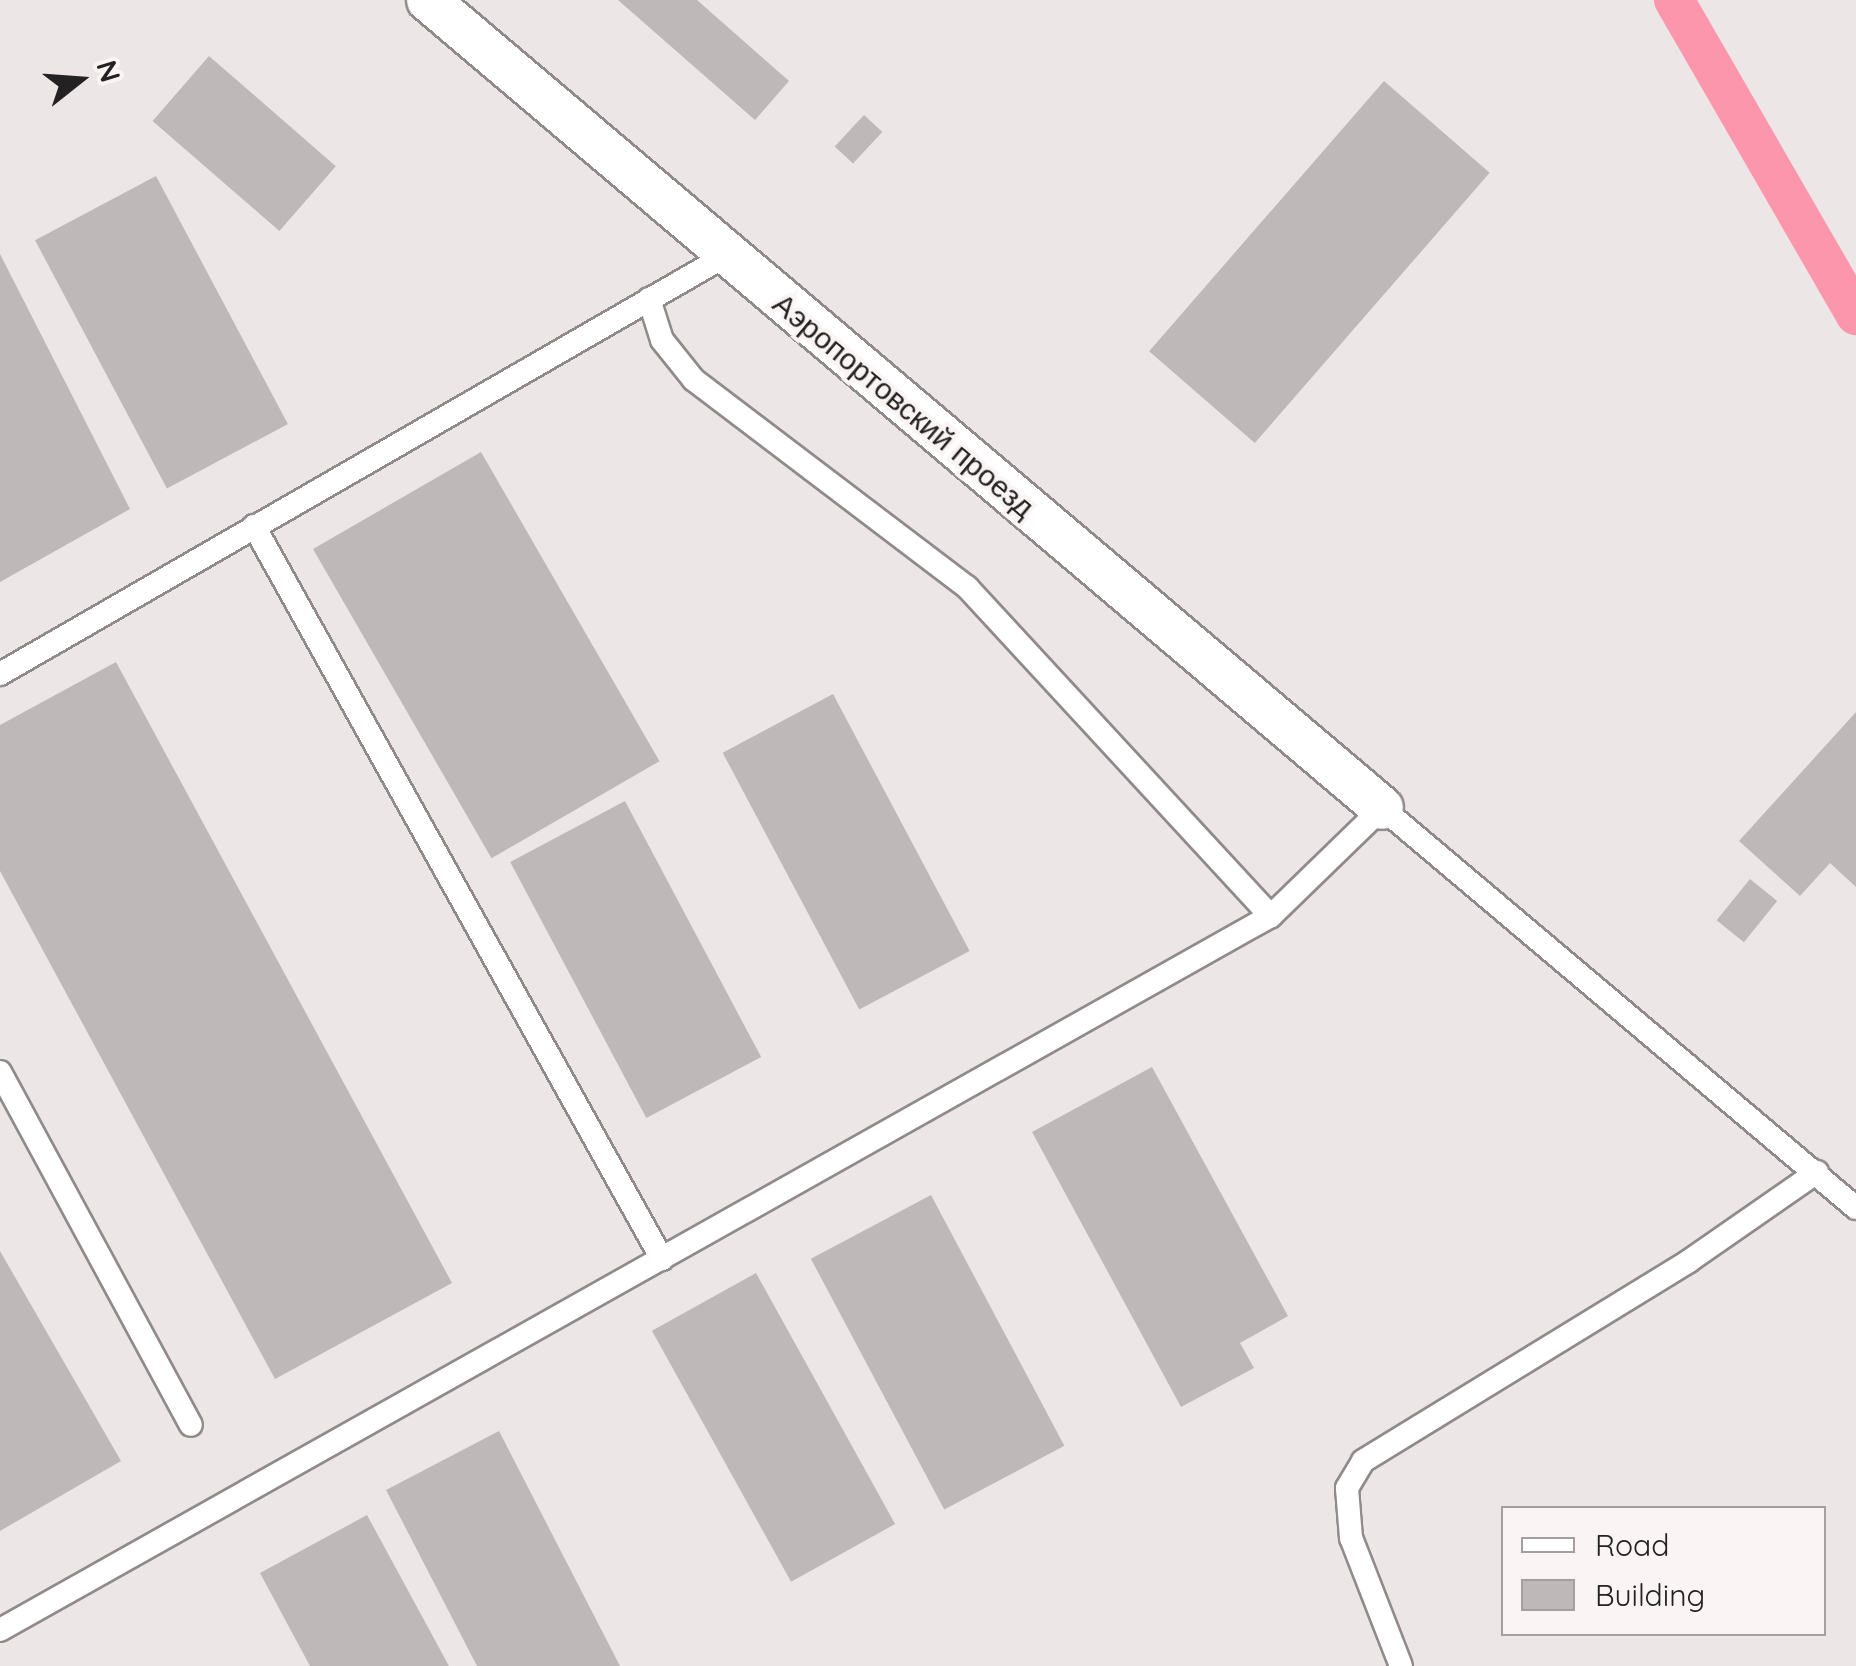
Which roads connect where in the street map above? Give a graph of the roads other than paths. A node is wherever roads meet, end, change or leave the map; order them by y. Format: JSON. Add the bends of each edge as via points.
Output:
{"nodes":[{"id":1,"x":428,"y":0,"type":"edge"},
{"id":2,"x":728,"y":255,"type":"junction"},
{"id":3,"x":649,"y":299,"type":"junction"},
{"id":4,"x":254,"y":526,"type":"junction"},
{"id":5,"x":0,"y":674,"type":"edge"},
{"id":6,"x":1382,"y":808,"type":"junction"},
{"id":7,"x":1271,"y":916,"type":"junction"},
{"id":8,"x":0,"y":1072,"type":"edge"},
{"id":9,"x":1816,"y":1172,"type":"junction"},
{"id":10,"x":1856,"y":1208,"type":"edge"},
{"id":11,"x":662,"y":1258,"type":"junction"},
{"id":12,"x":191,"y":1425,"type":"dead end"},
{"id":13,"x":0,"y":1630,"type":"edge"},
{"id":14,"x":1401,"y":1666,"type":"edge"}],
"edges":[{"from":1,"to":2,"type":"street","name":"Аэропортовский проезд"},
{"from":2,"to":3,"type":"lane"},
{"from":2,"to":6,"type":"street","name":"Аэропортовский проезд"},
{"from":3,"to":4,"type":"lane"},
{"from":3,"to":7,"type":"lane","via":[[662,340],[694,380],[967,587]]},
{"from":4,"to":5,"type":"lane"},
{"from":4,"to":11,"type":"lane"},
{"from":6,"to":7,"type":"lane"},
{"from":6,"to":9,"type":"lane"},
{"from":7,"to":11,"type":"lane"},
{"from":8,"to":12,"type":"lane"},
{"from":9,"to":10,"type":"lane"},
{"from":9,"to":14,"type":"lane","via":[[1688,1261],[1363,1460],[1347,1488],[1350,1538]]},
{"from":11,"to":13,"type":"lane"}]}
